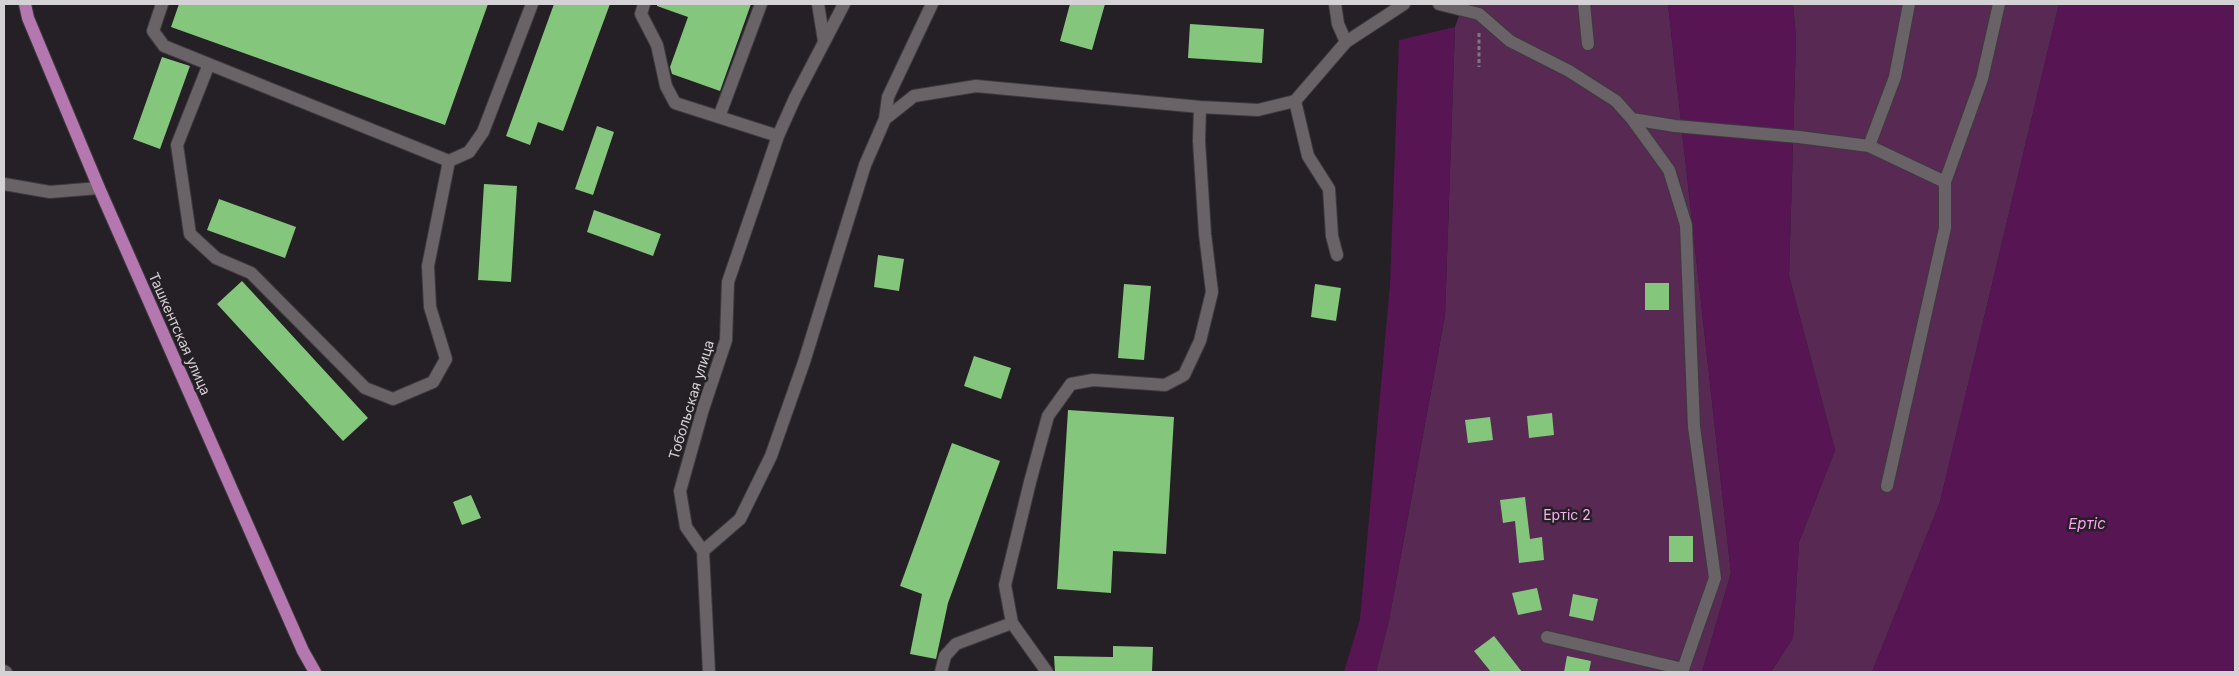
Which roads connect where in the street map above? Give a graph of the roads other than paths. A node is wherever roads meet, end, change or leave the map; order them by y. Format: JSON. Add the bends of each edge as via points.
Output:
{"nodes":[{"id":1,"x":25,"y":4,"type":"edge"},
{"id":2,"x":31,"y":4,"type":"edge"},
{"id":3,"x":162,"y":4,"type":"edge"},
{"id":4,"x":532,"y":4,"type":"edge"},
{"id":5,"x":644,"y":4,"type":"edge"},
{"id":6,"x":762,"y":4,"type":"edge"},
{"id":7,"x":818,"y":4,"type":"edge"},
{"id":8,"x":844,"y":4,"type":"edge"},
{"id":9,"x":932,"y":4,"type":"edge"},
{"id":10,"x":1335,"y":4,"type":"edge"},
{"id":11,"x":1404,"y":4,"type":"edge"},
{"id":12,"x":1439,"y":4,"type":"edge"},
{"id":13,"x":1584,"y":4,"type":"edge"},
{"id":14,"x":1909,"y":4,"type":"edge"},
{"id":15,"x":1999,"y":4,"type":"edge"},
{"id":16,"x":28,"y":18,"type":"junction"},
{"id":17,"x":824,"y":41,"type":"junction"},
{"id":18,"x":1346,"y":42,"type":"junction"},
{"id":19,"x":1588,"y":44,"type":"dead end"},
{"id":20,"x":209,"y":64,"type":"junction"},
{"id":21,"x":1295,"y":101,"type":"junction"},
{"id":22,"x":1200,"y":107,"type":"junction"},
{"id":23,"x":719,"y":117,"type":"junction"},
{"id":24,"x":885,"y":119,"type":"junction"},
{"id":25,"x":1632,"y":119,"type":"junction"},
{"id":26,"x":778,"y":136,"type":"junction"},
{"id":27,"x":1869,"y":146,"type":"junction"},
{"id":28,"x":449,"y":161,"type":"junction"},
{"id":29,"x":1944,"y":182,"type":"junction"},
{"id":30,"x":4,"y":184,"type":"edge"},
{"id":31,"x":99,"y":188,"type":"junction"},
{"id":32,"x":1337,"y":255,"type":"dead end"},
{"id":33,"x":1887,"y":486,"type":"dead end"},
{"id":34,"x":703,"y":551,"type":"junction"},
{"id":35,"x":1012,"y":623,"type":"junction"},
{"id":36,"x":1547,"y":637,"type":"dead end"},
{"id":37,"x":1682,"y":671,"type":"edge"},
{"id":38,"x":315,"y":672,"type":"edge"},
{"id":39,"x":709,"y":672,"type":"edge"},
{"id":40,"x":941,"y":672,"type":"edge"},
{"id":41,"x":1047,"y":672,"type":"edge"}],
"edges":[{"from":1,"to":16,"type":"main road","name":"Ташкентская улица"},
{"from":2,"to":16,"type":"street"},
{"from":3,"to":20,"type":"street","via":[[153,32],[164,46]]},
{"from":4,"to":28,"type":"street","via":[[483,132],[469,152]]},
{"from":5,"to":23,"type":"street","via":[[641,14],[657,45],[666,86],[675,103]]},
{"from":6,"to":23,"type":"street"},
{"from":7,"to":17,"type":"street"},
{"from":8,"to":17,"type":"street","name":"Тобольская улица"},
{"from":9,"to":24,"type":"street","via":[[888,97]]},
{"from":10,"to":18,"type":"street","via":[[1338,24]]},
{"from":11,"to":18,"type":"street"},
{"from":12,"to":25,"type":"street","via":[[1479,14],[1510,41],[1569,71],[1616,101]]},
{"from":13,"to":19,"type":"street"},
{"from":14,"to":27,"type":"street","via":[[1896,77]]},
{"from":15,"to":29,"type":"street","via":[[1982,79]]},
{"from":16,"to":31,"type":"main road","name":"Ташкентская улица"},
{"from":17,"to":26,"type":"street","name":"Тобольская улица"},
{"from":18,"to":21,"type":"street"},
{"from":20,"to":28,"type":"street"},
{"from":20,"to":28,"type":"street","via":[[177,145],[190,234],[216,258],[251,273],[365,388],[393,399],[433,382],[446,359],[430,307],[428,266]]},
{"from":21,"to":22,"type":"street","via":[[1258,110]]},
{"from":21,"to":32,"type":"street","via":[[1308,156],[1329,189],[1332,236]]},
{"from":22,"to":24,"type":"street","via":[[976,86],[914,96]]},
{"from":22,"to":35,"type":"street","via":[[1205,234],[1212,292],[1200,341],[1184,375],[1166,385],[1093,380],[1071,384],[1048,416],[1005,585]]},
{"from":23,"to":26,"type":"street"},
{"from":24,"to":34,"type":"street","via":[[865,165],[804,362],[771,456],[740,519]]},
{"from":25,"to":27,"type":"street"},
{"from":25,"to":37,"type":"street","via":[[1669,170],[1686,226],[1694,427],[1715,578]]},
{"from":26,"to":34,"type":"street","name":"Тобольская улица","via":[[728,282],[726,340],[680,491],[686,527]]},
{"from":27,"to":29,"type":"street"},
{"from":29,"to":33,"type":"street","via":[[1945,228]]},
{"from":30,"to":31,"type":"street","via":[[50,192]]},
{"from":31,"to":38,"type":"main road","name":"Ташкентская улица"},
{"from":34,"to":39,"type":"street"},
{"from":35,"to":40,"type":"street","via":[[956,644],[945,656]]},
{"from":35,"to":41,"type":"street"},
{"from":36,"to":37,"type":"street"}]}
